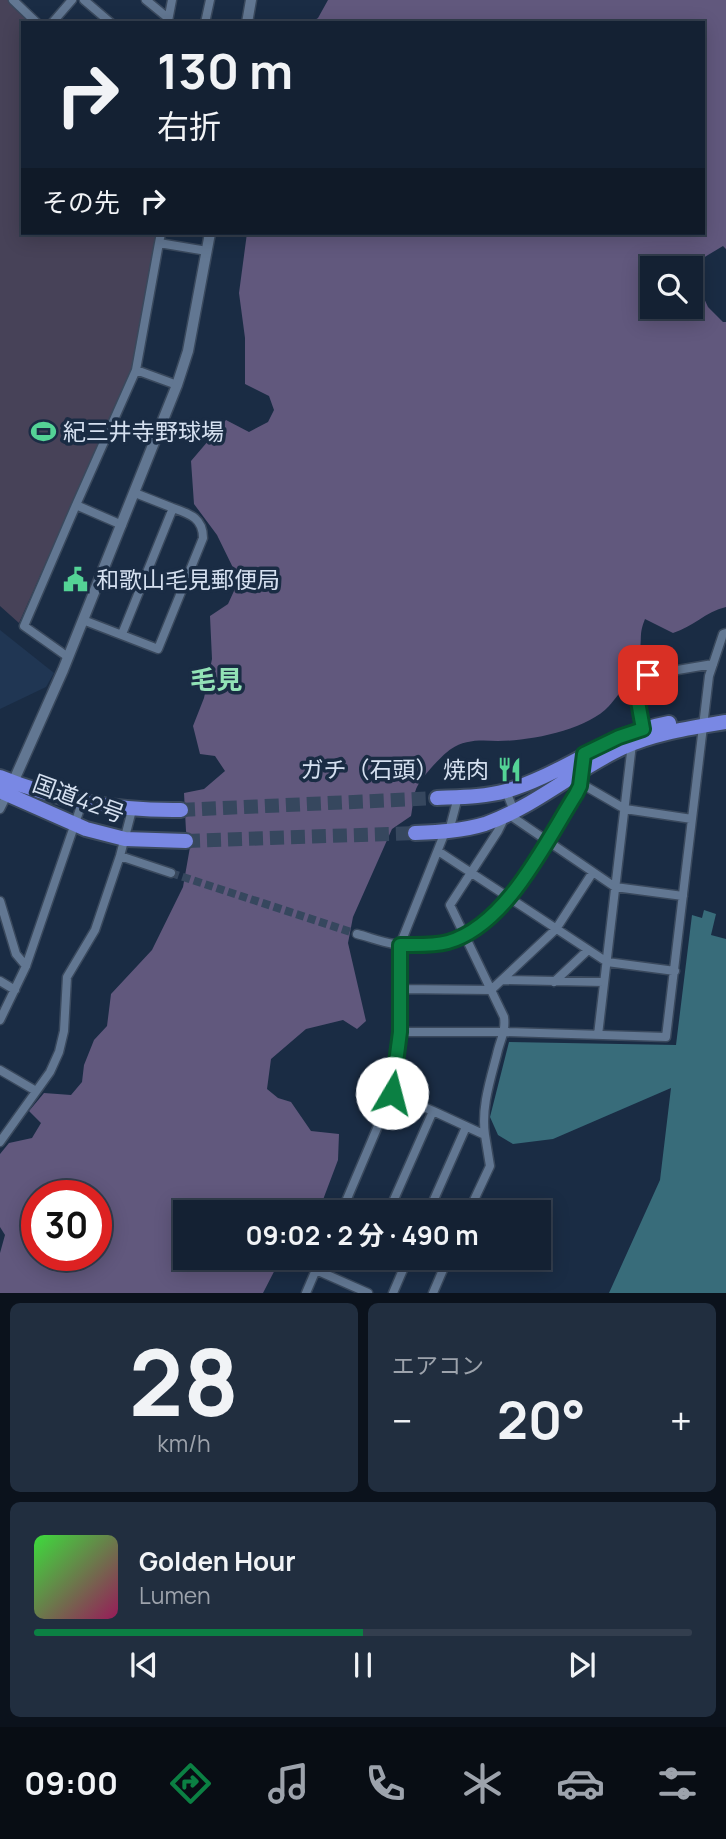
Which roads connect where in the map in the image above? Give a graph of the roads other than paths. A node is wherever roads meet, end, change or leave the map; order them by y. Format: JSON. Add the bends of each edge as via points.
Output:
{"nodes":[{"id":1,"x":72,"y":0,"type":"edge"},
{"id":2,"x":84,"y":0,"type":"edge"},
{"id":3,"x":146,"y":0,"type":"edge"},
{"id":4,"x":172,"y":0,"type":"edge"},
{"id":5,"x":210,"y":0,"type":"edge"},
{"id":6,"x":251,"y":0,"type":"edge"},
{"id":7,"x":16,"y":1,"type":"edge"},
{"id":8,"x":168,"y":20,"type":"edge"},
{"id":9,"x":35,"y":21,"type":"edge"},
{"id":10,"x":54,"y":21,"type":"edge"},
{"id":11,"x":109,"y":21,"type":"edge"},
{"id":12,"x":205,"y":21,"type":"edge"},
{"id":13,"x":247,"y":21,"type":"edge"},
{"id":14,"x":161,"y":235,"type":"edge"},
{"id":15,"x":210,"y":235,"type":"edge"},
{"id":16,"x":159,"y":243,"type":"junction"},
{"id":17,"x":207,"y":251,"type":"junction"},
{"id":18,"x":136,"y":370,"type":"junction"},
{"id":19,"x":177,"y":385,"type":"junction"},
{"id":20,"x":135,"y":493,"type":"junction"},
{"id":21,"x":76,"y":505,"type":"junction"},
{"id":22,"x":173,"y":508,"type":"junction"},
{"id":23,"x":122,"y":525,"type":"junction"},
{"id":24,"x":83,"y":620,"type":"junction"},
{"id":25,"x":726,"y":633,"type":"edge"},
{"id":26,"x":122,"y":634,"type":"junction"},
{"id":27,"x":68,"y":657,"type":"junction"},
{"id":28,"x":713,"y":664,"type":"junction"},
{"id":29,"x":726,"y":712,"type":"edge"},
{"id":30,"x":704,"y":721,"type":"junction"},
{"id":31,"x":726,"y":722,"type":"edge"},
{"id":32,"x":643,"y":729,"type":"junction"},
{"id":33,"x":632,"y":744,"type":"junction"},
{"id":34,"x":584,"y":754,"type":"junction"},
{"id":35,"x":581,"y":779,"type":"junction"},
{"id":36,"x":5,"y":786,"type":"edge"},
{"id":37,"x":506,"y":791,"type":"junction"},
{"id":38,"x":437,"y":797,"type":"tunnel mouth"},
{"id":39,"x":458,"y":797,"type":"junction"},
{"id":40,"x":82,"y":803,"type":"junction"},
{"id":41,"x":0,"y":809,"type":"edge"},
{"id":42,"x":625,"y":809,"type":"junction"},
{"id":43,"x":132,"y":810,"type":"junction"},
{"id":44,"x":181,"y":810,"type":"tunnel mouth"},
{"id":45,"x":507,"y":815,"type":"junction"},
{"id":46,"x":692,"y":819,"type":"junction"},
{"id":47,"x":74,"y":824,"type":"junction"},
{"id":48,"x":447,"y":832,"type":"junction"},
{"id":49,"x":415,"y":833,"type":"tunnel mouth"},
{"id":50,"x":125,"y":839,"type":"junction"},
{"id":51,"x":186,"y":841,"type":"tunnel mouth"},
{"id":52,"x":545,"y":842,"type":"junction"},
{"id":53,"x":438,"y":851,"type":"junction"},
{"id":54,"x":120,"y":856,"type":"junction"},
{"id":55,"x":593,"y":872,"type":"junction"},
{"id":56,"x":172,"y":873,"type":"tunnel mouth"},
{"id":57,"x":470,"y":873,"type":"junction"},
{"id":58,"x":615,"y":887,"type":"junction"},
{"id":59,"x":684,"y":896,"type":"junction"},
{"id":60,"x":509,"y":899,"type":"junction"},
{"id":61,"x":0,"y":901,"type":"edge"},
{"id":62,"x":556,"y":929,"type":"junction"},
{"id":63,"x":357,"y":934,"type":"tunnel mouth"},
{"id":64,"x":464,"y":935,"type":"junction"},
{"id":65,"x":397,"y":945,"type":"junction"},
{"id":66,"x":588,"y":950,"type":"junction"},
{"id":67,"x":607,"y":962,"type":"junction"},
{"id":68,"x":26,"y":966,"type":"junction"},
{"id":69,"x":675,"y":971,"type":"junction"},
{"id":70,"x":502,"y":980,"type":"junction"},
{"id":71,"x":0,"y":981,"type":"edge"},
{"id":72,"x":554,"y":982,"type":"junction"},
{"id":73,"x":604,"y":982,"type":"junction"},
{"id":74,"x":400,"y":989,"type":"junction"},
{"id":75,"x":15,"y":990,"type":"junction"},
{"id":76,"x":491,"y":990,"type":"junction"},
{"id":77,"x":0,"y":1020,"type":"edge"},
{"id":78,"x":400,"y":1032,"type":"junction"},
{"id":79,"x":506,"y":1032,"type":"junction"},
{"id":80,"x":598,"y":1035,"type":"junction"},
{"id":81,"x":0,"y":1070,"type":"edge"},
{"id":82,"x":36,"y":1091,"type":"junction"},
{"id":83,"x":392,"y":1093,"type":"junction"},
{"id":84,"x":433,"y":1111,"type":"junction"},
{"id":85,"x":467,"y":1127,"type":"junction"},
{"id":86,"x":485,"y":1135,"type":"junction"},
{"id":87,"x":0,"y":1142,"type":"edge"},
{"id":88,"x":347,"y":1200,"type":"edge"},
{"id":89,"x":394,"y":1200,"type":"edge"},
{"id":90,"x":434,"y":1200,"type":"edge"},
{"id":91,"x":474,"y":1200,"type":"edge"},
{"id":92,"x":316,"y":1270,"type":"joint"},
{"id":93,"x":403,"y":1270,"type":"edge"},
{"id":94,"x":443,"y":1270,"type":"edge"},
{"id":95,"x":306,"y":1293,"type":"edge"},
{"id":96,"x":368,"y":1293,"type":"edge"},
{"id":97,"x":393,"y":1293,"type":"edge"},
{"id":98,"x":433,"y":1293,"type":"edge"}],
"edges":[{"from":1,"to":10,"type":"street"},
{"from":2,"to":11,"type":"street"},
{"from":3,"to":8,"type":"street"},
{"from":4,"to":8,"type":"street"},
{"from":5,"to":12,"type":"street"},
{"from":6,"to":13,"type":"street"},
{"from":7,"to":9,"type":"street"},
{"from":14,"to":16,"type":"street"},
{"from":15,"to":17,"type":"street"},
{"from":16,"to":17,"type":"street"},
{"from":16,"to":18,"type":"street"},
{"from":17,"to":19,"type":"street"},
{"from":18,"to":19,"type":"street"},
{"from":18,"to":21,"type":"street"},
{"from":19,"to":20,"type":"street"},
{"from":20,"to":22,"type":"street"},
{"from":20,"to":23,"type":"street"},
{"from":21,"to":23,"type":"street"},
{"from":21,"to":27,"type":"street","via":[[24,626]]},
{"from":22,"to":26,"type":"street"},
{"from":22,"to":26,"type":"street","via":[[195,516],[203,527],[203,538],[158,649]]},
{"from":23,"to":24,"type":"street"},
{"from":24,"to":26,"type":"street"},
{"from":24,"to":27,"type":"street"},
{"from":25,"to":28,"type":"street"},
{"from":27,"to":36,"type":"street"},
{"from":28,"to":30,"type":"street"},
{"from":28,"to":32,"type":"street","via":[[648,675],[637,696]]},
{"from":29,"to":30,"type":"highway"},
{"from":30,"to":31,"type":"highway"},
{"from":30,"to":32,"type":"highway"},
{"from":30,"to":33,"type":"highway"},
{"from":30,"to":46,"type":"street"},
{"from":32,"to":34,"type":"highway"},
{"from":33,"to":35,"type":"highway"},
{"from":33,"to":42,"type":"street"},
{"from":34,"to":35,"type":"street"},
{"from":34,"to":37,"type":"highway"},
{"from":35,"to":42,"type":"street"},
{"from":35,"to":45,"type":"highway"},
{"from":35,"to":52,"type":"street"},
{"from":36,"to":40,"type":"highway","name":"国道42号"},
{"from":36,"to":41,"type":"street"},
{"from":36,"to":47,"type":"highway","name":"国道42号"},
{"from":37,"to":39,"type":"highway"},
{"from":37,"to":45,"type":"street"},
{"from":38,"to":39,"type":"highway"},
{"from":39,"to":48,"type":"street"},
{"from":40,"to":43,"type":"highway","name":"国道42号"},
{"from":40,"to":47,"type":"street"},
{"from":42,"to":46,"type":"street"},
{"from":42,"to":58,"type":"street"},
{"from":43,"to":44,"type":"highway","name":"国道42号"},
{"from":43,"to":50,"type":"street"},
{"from":45,"to":48,"type":"highway"},
{"from":45,"to":52,"type":"street"},
{"from":45,"to":57,"type":"street"},
{"from":46,"to":59,"type":"street"},
{"from":47,"to":50,"type":"highway","name":"国道42号"},
{"from":47,"to":68,"type":"street"},
{"from":48,"to":49,"type":"highway"},
{"from":48,"to":53,"type":"street"},
{"from":50,"to":51,"type":"highway","name":"国道42号"},
{"from":50,"to":54,"type":"street"},
{"from":52,"to":55,"type":"street"},
{"from":52,"to":60,"type":"street"},
{"from":53,"to":57,"type":"street"},
{"from":53,"to":65,"type":"street"},
{"from":54,"to":56,"type":"street"},
{"from":54,"to":82,"type":"street","via":[[95,930],[67,977],[59,1052]]},
{"from":55,"to":58,"type":"street"},
{"from":55,"to":62,"type":"street"},
{"from":57,"to":60,"type":"street"},
{"from":57,"to":64,"type":"street","via":[[450,905]]},
{"from":58,"to":59,"type":"street"},
{"from":58,"to":67,"type":"street"},
{"from":59,"to":69,"type":"street"},
{"from":60,"to":62,"type":"street"},
{"from":60,"to":64,"type":"street","via":[[485,923]]},
{"from":61,"to":68,"type":"street","via":[[16,954]]},
{"from":62,"to":66,"type":"street"},
{"from":62,"to":70,"type":"street"},
{"from":63,"to":65,"type":"street"},
{"from":64,"to":65,"type":"street","via":[[437,944]]},
{"from":64,"to":76,"type":"street"},
{"from":65,"to":74,"type":"street"},
{"from":66,"to":67,"type":"street"},
{"from":66,"to":72,"type":"street"},
{"from":67,"to":69,"type":"street"},
{"from":67,"to":73,"type":"street"},
{"from":68,"to":75,"type":"street"},
{"from":69,"to":80,"type":"street","via":[[666,1037]]},
{"from":70,"to":72,"type":"street"},
{"from":70,"to":76,"type":"street"},
{"from":71,"to":75,"type":"street"},
{"from":72,"to":73,"type":"street"},
{"from":73,"to":80,"type":"street"},
{"from":74,"to":76,"type":"street"},
{"from":74,"to":78,"type":"street"},
{"from":75,"to":77,"type":"street"},
{"from":76,"to":79,"type":"street"},
{"from":78,"to":79,"type":"street"},
{"from":78,"to":83,"type":"street"},
{"from":79,"to":80,"type":"street"},
{"from":79,"to":86,"type":"street","via":[[482,1116]]},
{"from":81,"to":82,"type":"street"},
{"from":82,"to":87,"type":"street"},
{"from":83,"to":84,"type":"street"},
{"from":83,"to":88,"type":"street"},
{"from":84,"to":85,"type":"street"},
{"from":84,"to":89,"type":"street"},
{"from":85,"to":86,"type":"street"},
{"from":85,"to":90,"type":"street"},
{"from":86,"to":91,"type":"street","via":[[490,1166]]},
{"from":92,"to":95,"type":"street"},
{"from":92,"to":96,"type":"street"},
{"from":93,"to":97,"type":"street"},
{"from":94,"to":98,"type":"street"}]}
